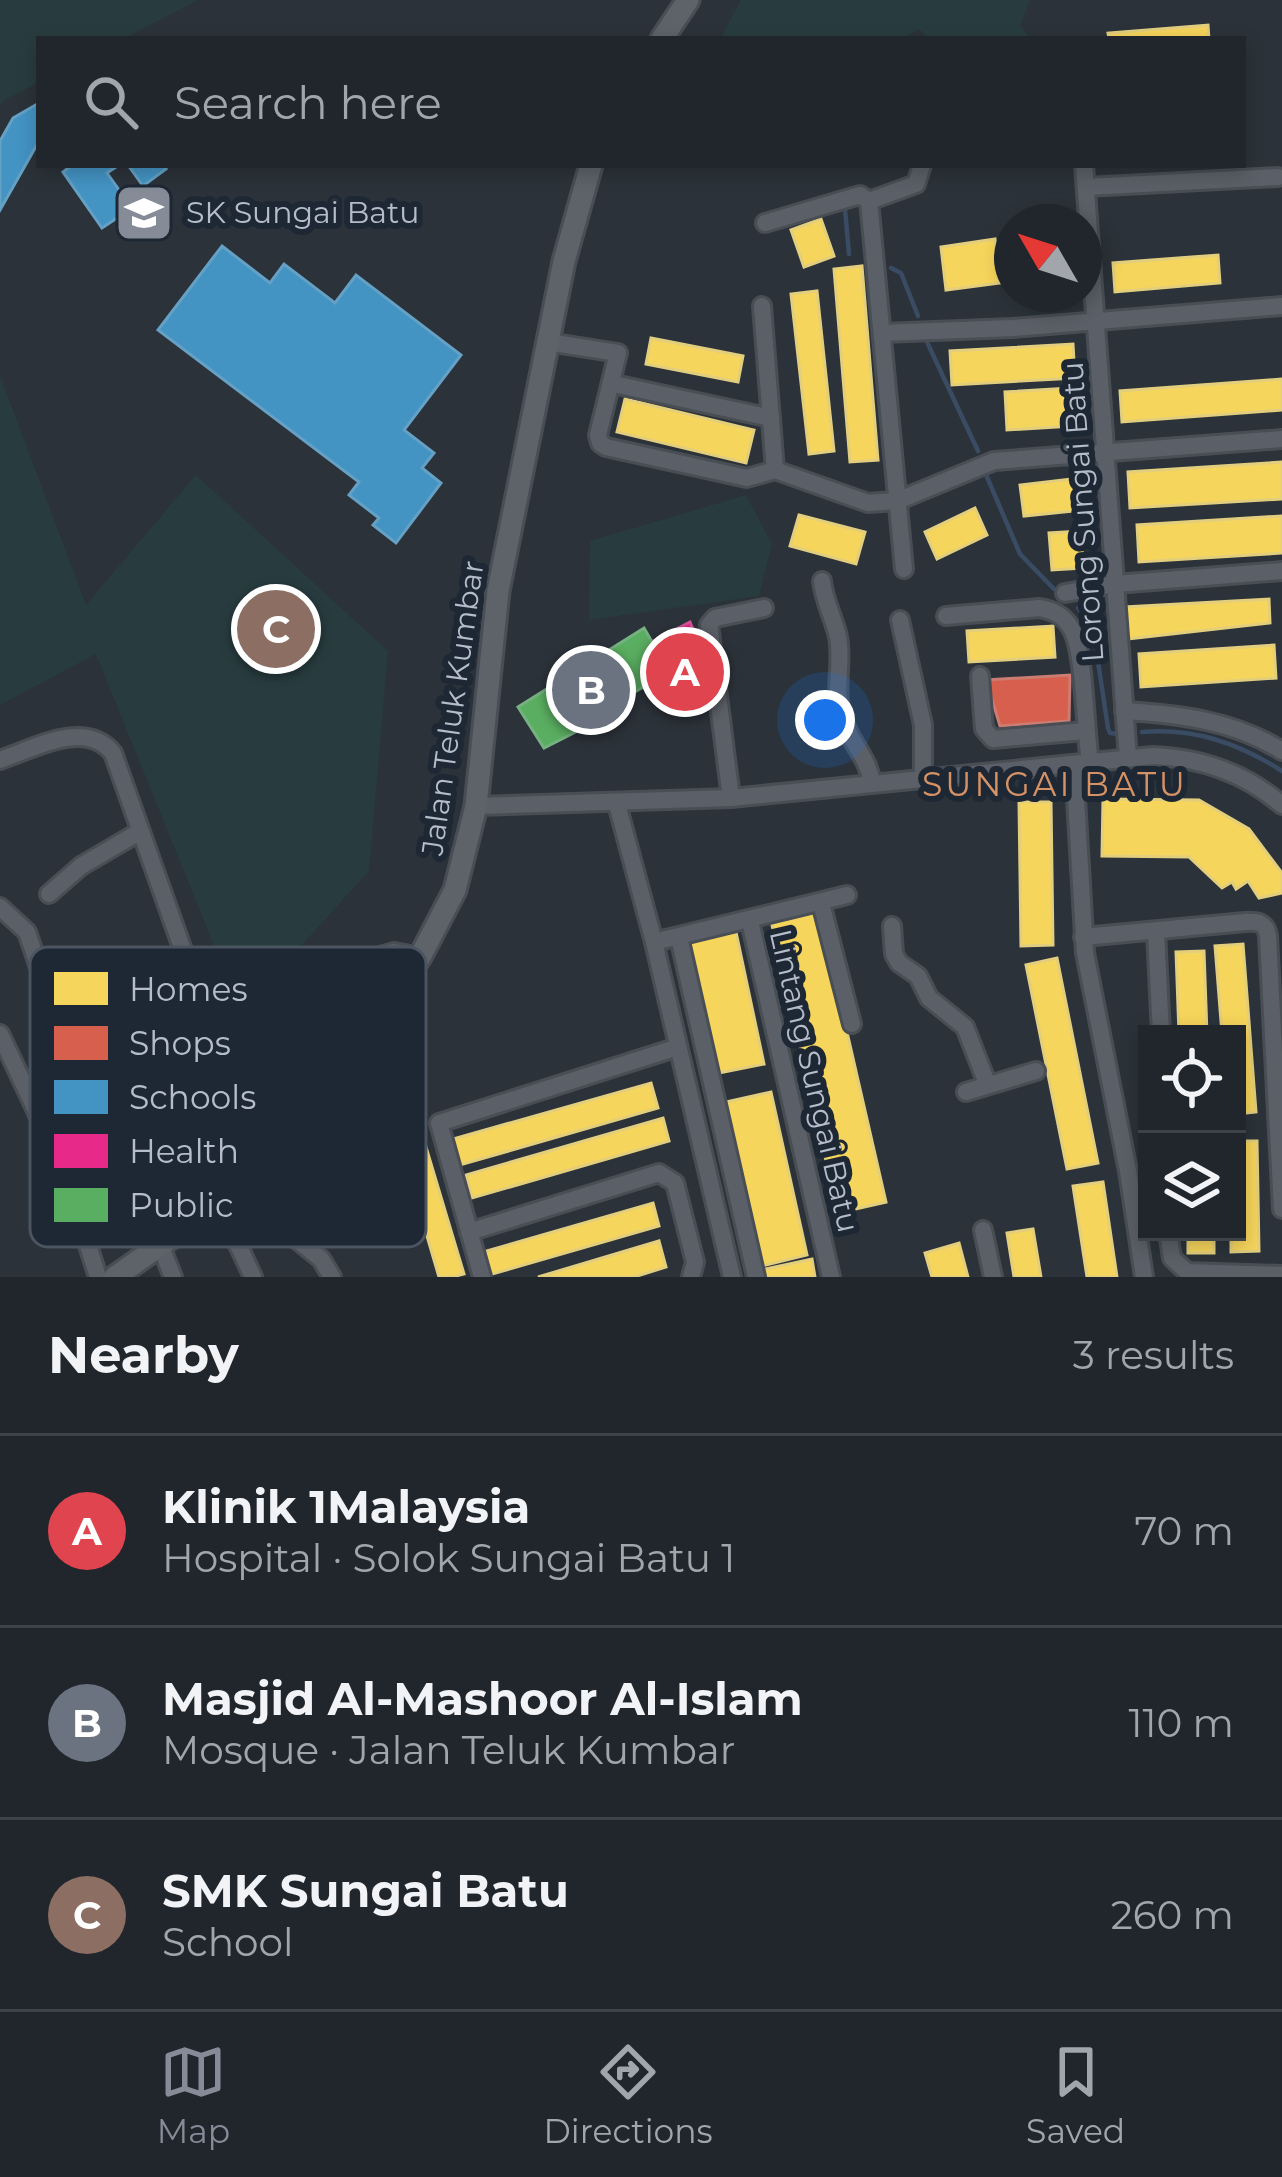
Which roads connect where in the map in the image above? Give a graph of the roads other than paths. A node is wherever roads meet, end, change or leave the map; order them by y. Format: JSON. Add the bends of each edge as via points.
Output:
{"nodes":[{"id":1,"x":688,"y":0,"type":"edge"},
{"id":2,"x":664,"y":36,"type":"edge"},
{"id":3,"x":590,"y":168,"type":"edge"},
{"id":4,"x":921,"y":168,"type":"edge"},
{"id":5,"x":1084,"y":168,"type":"edge"},
{"id":6,"x":1278,"y":177,"type":"dead end"},
{"id":7,"x":1086,"y":188,"type":"junction"},
{"id":8,"x":869,"y":201,"type":"junction"},
{"id":9,"x":765,"y":223,"type":"dead end"},
{"id":10,"x":762,"y":306,"type":"dead end"},
{"id":11,"x":1282,"y":306,"type":"edge"},
{"id":12,"x":1096,"y":320,"type":"junction"},
{"id":13,"x":884,"y":333,"type":"junction"},
{"id":14,"x":548,"y":342,"type":"junction"},
{"id":15,"x":614,"y":384,"type":"junction"},
{"id":16,"x":771,"y":418,"type":"junction"},
{"id":17,"x":1282,"y":439,"type":"edge"},
{"id":18,"x":1106,"y":454,"type":"junction"},
{"id":19,"x":775,"y":470,"type":"junction"},
{"id":20,"x":897,"y":501,"type":"junction"},
{"id":21,"x":904,"y":569,"type":"dead end"},
{"id":22,"x":1282,"y":571,"type":"edge"},
{"id":23,"x":821,"y":581,"type":"dead end"},
{"id":24,"x":1115,"y":584,"type":"junction"},
{"id":25,"x":1059,"y":602,"type":"junction"},
{"id":26,"x":764,"y":608,"type":"dead end"},
{"id":27,"x":946,"y":616,"type":"dead end"},
{"id":28,"x":900,"y":620,"type":"dead end"},
{"id":29,"x":980,"y":676,"type":"dead end"},
{"id":30,"x":1124,"y":710,"type":"junction"},
{"id":31,"x":1085,"y":731,"type":"junction"},
{"id":32,"x":1282,"y":751,"type":"edge"},
{"id":33,"x":1127,"y":758,"type":"junction"},
{"id":34,"x":0,"y":760,"type":"edge"},
{"id":35,"x":1082,"y":764,"type":"junction"},
{"id":36,"x":923,"y":780,"type":"junction"},
{"id":37,"x":872,"y":784,"type":"junction"},
{"id":38,"x":731,"y":798,"type":"junction"},
{"id":39,"x":617,"y":804,"type":"junction"},
{"id":40,"x":1282,"y":805,"type":"edge"},
{"id":41,"x":476,"y":806,"type":"junction"},
{"id":42,"x":140,"y":832,"type":"junction"},
{"id":43,"x":49,"y":894,"type":"dead end"},
{"id":44,"x":848,"y":895,"type":"dead end"},
{"id":45,"x":821,"y":903,"type":"junction"},
{"id":46,"x":0,"y":907,"type":"edge"},
{"id":47,"x":750,"y":921,"type":"junction"},
{"id":48,"x":892,"y":926,"type":"dead end"},
{"id":49,"x":1156,"y":932,"type":"junction"},
{"id":50,"x":680,"y":937,"type":"junction"},
{"id":51,"x":1083,"y":937,"type":"junction"},
{"id":52,"x":654,"y":942,"type":"junction"},
{"id":53,"x":32,"y":947,"type":"edge"},
{"id":54,"x":181,"y":947,"type":"edge"},
{"id":55,"x":425,"y":947,"type":"edge"},
{"id":56,"x":852,"y":1024,"type":"dead end"},
{"id":57,"x":1161,"y":1025,"type":"edge"},
{"id":58,"x":0,"y":1034,"type":"edge"},
{"id":59,"x":678,"y":1047,"type":"junction"},
{"id":60,"x":1036,"y":1071,"type":"dead end"},
{"id":61,"x":987,"y":1084,"type":"junction"},
{"id":62,"x":966,"y":1092,"type":"dead end"},
{"id":63,"x":30,"y":1099,"type":"edge"},
{"id":64,"x":1282,"y":1208,"type":"edge"},
{"id":65,"x":983,"y":1230,"type":"dead end"},
{"id":66,"x":470,"y":1232,"type":"junction"},
{"id":67,"x":1169,"y":1241,"type":"edge"},
{"id":68,"x":88,"y":1247,"type":"edge"},
{"id":69,"x":157,"y":1247,"type":"edge"},
{"id":70,"x":158,"y":1247,"type":"edge"},
{"id":71,"x":238,"y":1247,"type":"edge"},
{"id":72,"x":306,"y":1247,"type":"edge"},
{"id":73,"x":124,"y":1274,"type":"edge"},
{"id":74,"x":1282,"y":1275,"type":"edge"},
{"id":75,"x":98,"y":1277,"type":"edge"},
{"id":76,"x":173,"y":1277,"type":"edge"},
{"id":77,"x":253,"y":1277,"type":"edge"},
{"id":78,"x":332,"y":1277,"type":"edge"},
{"id":79,"x":482,"y":1277,"type":"edge"},
{"id":80,"x":691,"y":1277,"type":"edge"},
{"id":81,"x":732,"y":1277,"type":"edge"},
{"id":82,"x":756,"y":1277,"type":"edge"},
{"id":83,"x":831,"y":1277,"type":"edge"},
{"id":84,"x":993,"y":1277,"type":"edge"},
{"id":85,"x":1144,"y":1277,"type":"edge"}],
"edges":[{"from":1,"to":2,"type":"main road"},
{"from":3,"to":14,"type":"main road","name":"Jalan Teluk Kumbar"},
{"from":4,"to":8,"type":"street","via":[[916,184]]},
{"from":5,"to":7,"type":"street","name":"Lorong Sungai Batu"},
{"from":6,"to":7,"type":"street"},
{"from":7,"to":12,"type":"street","name":"Lorong Sungai Batu"},
{"from":8,"to":9,"type":"street","via":[[860,195]]},
{"from":8,"to":13,"type":"street"},
{"from":10,"to":16,"type":"street"},
{"from":11,"to":12,"type":"street"},
{"from":12,"to":13,"type":"street"},
{"from":12,"to":18,"type":"street","name":"Lorong Sungai Batu"},
{"from":13,"to":20,"type":"street"},
{"from":14,"to":15,"type":"street","via":[[619,353]]},
{"from":14,"to":41,"type":"main road","name":"Jalan Teluk Kumbar","via":[[497,591]]},
{"from":15,"to":16,"type":"street"},
{"from":15,"to":19,"type":"street","via":[[598,435],[606,447],[747,478]]},
{"from":16,"to":19,"type":"street"},
{"from":17,"to":18,"type":"street"},
{"from":18,"to":20,"type":"street","via":[[994,461]]},
{"from":18,"to":24,"type":"street","name":"Lorong Sungai Batu"},
{"from":19,"to":20,"type":"street","via":[[868,503]]},
{"from":20,"to":21,"type":"street"},
{"from":22,"to":24,"type":"street"},
{"from":23,"to":37,"type":"street","via":[[839,639],[841,716]]},
{"from":24,"to":25,"type":"street"},
{"from":24,"to":30,"type":"street","name":"Lorong Sungai Batu"},
{"from":25,"to":27,"type":"street"},
{"from":25,"to":31,"type":"street","via":[[1078,645]]},
{"from":26,"to":38,"type":"street","via":[[710,621]]},
{"from":28,"to":36,"type":"street","via":[[923,725]]},
{"from":29,"to":31,"type":"street","via":[[984,729],[993,739]]},
{"from":30,"to":32,"type":"street","via":[[1236,728]]},
{"from":30,"to":33,"type":"street","name":"Lorong Sungai Batu"},
{"from":31,"to":35,"type":"street"},
{"from":33,"to":35,"type":"street"},
{"from":33,"to":40,"type":"street","via":[[1206,763]]},
{"from":34,"to":42,"type":"street","via":[[84,735],[101,739]]},
{"from":35,"to":36,"type":"street"},
{"from":35,"to":51,"type":"street"},
{"from":36,"to":37,"type":"street"},
{"from":37,"to":38,"type":"street"},
{"from":38,"to":39,"type":"street"},
{"from":39,"to":41,"type":"street"},
{"from":39,"to":52,"type":"street"},
{"from":41,"to":55,"type":"main road","name":"Jalan Teluk Kumbar","via":[[455,890]]},
{"from":42,"to":43,"type":"street"},
{"from":42,"to":54,"type":"street"},
{"from":44,"to":45,"type":"street"},
{"from":45,"to":47,"type":"street"},
{"from":45,"to":56,"type":"street"},
{"from":46,"to":53,"type":"street"},
{"from":47,"to":50,"type":"street","name":"Lintang Sungai Batu"},
{"from":47,"to":83,"type":"street","name":"Lintang Sungai Batu"},
{"from":48,"to":61,"type":"street","via":[[894,954],[964,1027]]},
{"from":49,"to":51,"type":"street"},
{"from":49,"to":57,"type":"street"},
{"from":49,"to":64,"type":"street","via":[[1258,921],[1267,931]]},
{"from":50,"to":52,"type":"street","name":"Lintang Sungai Batu"},
{"from":50,"to":82,"type":"street"},
{"from":51,"to":85,"type":"street"},
{"from":52,"to":59,"type":"street"},
{"from":58,"to":63,"type":"street"},
{"from":59,"to":66,"type":"street","via":[[440,1123]]},
{"from":59,"to":81,"type":"street"},
{"from":60,"to":61,"type":"street"},
{"from":61,"to":62,"type":"street"},
{"from":65,"to":84,"type":"street"},
{"from":66,"to":79,"type":"street"},
{"from":66,"to":80,"type":"street","via":[[669,1176],[695,1262]]},
{"from":67,"to":74,"type":"street","via":[[1172,1258],[1187,1272]]},
{"from":68,"to":75,"type":"street"},
{"from":69,"to":73,"type":"main road","name":"Jalan Teluk Kumbar"},
{"from":70,"to":76,"type":"street"},
{"from":71,"to":77,"type":"street"},
{"from":72,"to":78,"type":"street"}]}
